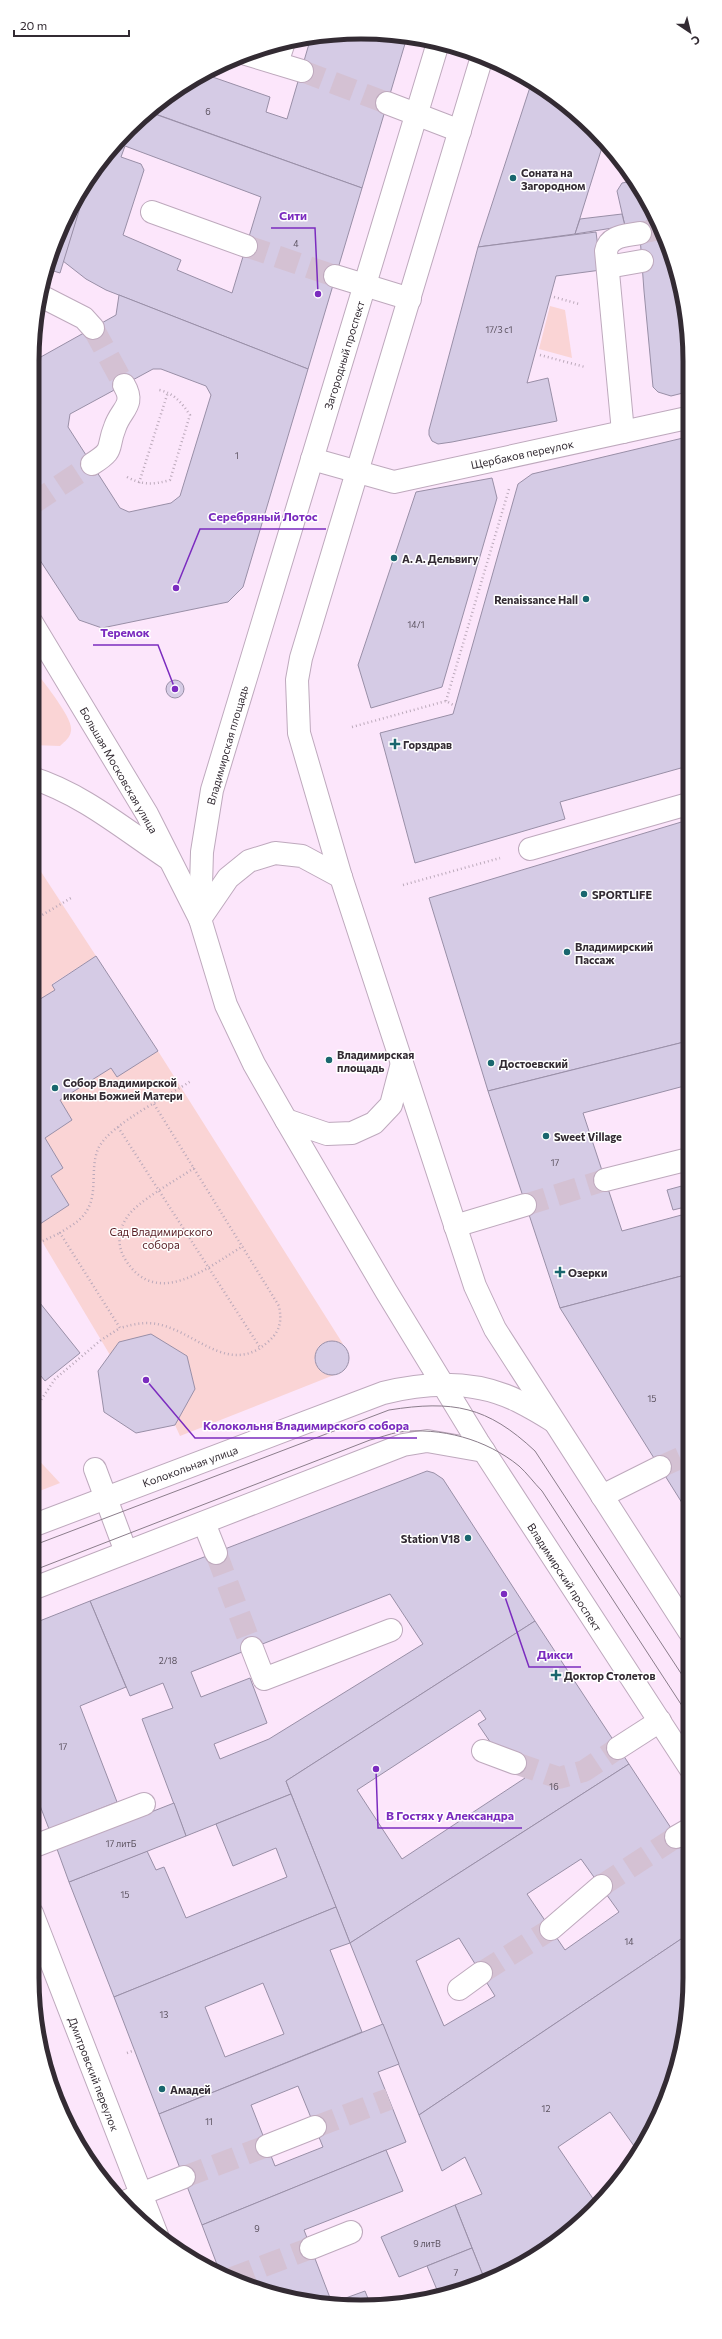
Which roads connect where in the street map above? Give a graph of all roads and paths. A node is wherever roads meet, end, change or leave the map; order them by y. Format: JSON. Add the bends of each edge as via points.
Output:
{"nodes":[{"id":1,"x":436,"y":48,"type":"edge"},
{"id":2,"x":282,"y":49,"type":"edge"},
{"id":3,"x":255,"y":57,"type":"edge"},
{"id":4,"x":277,"y":63,"type":"junction"},
{"id":5,"x":481,"y":63,"type":"edge"},
{"id":6,"x":302,"y":71,"type":"tunnel mouth"},
{"id":7,"x":387,"y":103,"type":"tunnel mouth"},
{"id":8,"x":416,"y":114,"type":"junction"},
{"id":9,"x":460,"y":130,"type":"junction"},
{"id":10,"x":152,"y":212,"type":"dead end"},
{"id":11,"x":640,"y":233,"type":"tunnel mouth"},
{"id":12,"x":246,"y":246,"type":"tunnel mouth"},
{"id":13,"x":642,"y":261,"type":"dead end"},
{"id":14,"x":608,"y":267,"type":"junction"},
{"id":15,"x":336,"y":276,"type":"tunnel mouth"},
{"id":16,"x":365,"y":285,"type":"junction"},
{"id":17,"x":45,"y":298,"type":"edge"},
{"id":18,"x":410,"y":299,"type":"junction"},
{"id":19,"x":93,"y":328,"type":"tunnel mouth"},
{"id":20,"x":540,"y":355,"type":"dead end"},
{"id":21,"x":618,"y":376,"type":"junction"},
{"id":22,"x":127,"y":389,"type":"joint"},
{"id":23,"x":168,"y":392,"type":"junction"},
{"id":24,"x":683,"y":419,"type":"edge"},
{"id":25,"x":623,"y":432,"type":"junction"},
{"id":26,"x":312,"y":459,"type":"junction"},
{"id":27,"x":99,"y":460,"type":"joint"},
{"id":28,"x":357,"y":473,"type":"junction"},
{"id":29,"x":139,"y":484,"type":"junction"},
{"id":30,"x":510,"y":485,"type":"dead end"},
{"id":31,"x":39,"y":635,"type":"edge"},
{"id":32,"x":250,"y":667,"type":"joint"},
{"id":33,"x":446,"y":701,"type":"junction"},
{"id":34,"x":455,"y":706,"type":"dead end"},
{"id":35,"x":352,"y":727,"type":"dead end"},
{"id":36,"x":39,"y":780,"type":"edge"},
{"id":37,"x":683,"y":805,"type":"edge"},
{"id":38,"x":530,"y":849,"type":"joint"},
{"id":39,"x":170,"y":859,"type":"junction"},
{"id":40,"x":341,"y":877,"type":"junction"},
{"id":41,"x":403,"y":885,"type":"dead end"},
{"id":42,"x":71,"y":898,"type":"dead end"},
{"id":43,"x":39,"y":917,"type":"edge"},
{"id":44,"x":200,"y":920,"type":"junction"},
{"id":45,"x":402,"y":1064,"type":"junction"},
{"id":46,"x":191,"y":1081,"type":"dead end"},
{"id":47,"x":154,"y":1104,"type":"junction"},
{"id":48,"x":286,"y":1120,"type":"junction"},
{"id":49,"x":118,"y":1127,"type":"junction"},
{"id":50,"x":683,"y":1160,"type":"edge"},
{"id":51,"x":194,"y":1168,"type":"junction"},
{"id":52,"x":605,"y":1180,"type":"tunnel mouth"},
{"id":53,"x":159,"y":1192,"type":"junction"},
{"id":54,"x":525,"y":1205,"type":"tunnel mouth"},
{"id":55,"x":455,"y":1226,"type":"junction"},
{"id":56,"x":60,"y":1233,"type":"junction"},
{"id":57,"x":39,"y":1243,"type":"edge"},
{"id":58,"x":243,"y":1246,"type":"junction"},
{"id":59,"x":207,"y":1268,"type":"junction"},
{"id":60,"x":120,"y":1328,"type":"junction"},
{"id":61,"x":261,"y":1349,"type":"junction"},
{"id":62,"x":443,"y":1385,"type":"junction"},
{"id":63,"x":39,"y":1403,"type":"dead end"},
{"id":64,"x":553,"y":1421,"type":"junction"},
{"id":65,"x":484,"y":1451,"type":"junction"},
{"id":66,"x":660,"y":1467,"type":"tunnel mouth"},
{"id":67,"x":95,"y":1469,"type":"dead end"},
{"id":68,"x":602,"y":1496,"type":"junction"},
{"id":69,"x":105,"y":1497,"type":"junction"},
{"id":70,"x":39,"y":1523,"type":"edge"},
{"id":71,"x":204,"y":1523,"type":"junction"},
{"id":72,"x":126,"y":1552,"type":"junction"},
{"id":73,"x":216,"y":1553,"type":"tunnel mouth"},
{"id":74,"x":39,"y":1586,"type":"edge"},
{"id":75,"x":683,"y":1622,"type":"edge"},
{"id":76,"x":391,"y":1630,"type":"dead end"},
{"id":77,"x":252,"y":1648,"type":"tunnel mouth"},
{"id":78,"x":660,"y":1721,"type":"junction"},
{"id":79,"x":618,"y":1748,"type":"tunnel mouth"},
{"id":80,"x":483,"y":1751,"type":"dead end"},
{"id":81,"x":683,"y":1757,"type":"edge"},
{"id":82,"x":515,"y":1763,"type":"tunnel mouth"},
{"id":83,"x":144,"y":1804,"type":"dead end"},
{"id":84,"x":39,"y":1844,"type":"edge"},
{"id":85,"x":601,"y":1886,"type":"tunnel mouth"},
{"id":86,"x":551,"y":1929,"type":"tunnel mouth"},
{"id":87,"x":39,"y":1952,"type":"edge"},
{"id":88,"x":481,"y":1973,"type":"tunnel mouth"},
{"id":89,"x":459,"y":1989,"type":"dead end"},
{"id":90,"x":135,"y":2050,"type":"dead end"},
{"id":91,"x":127,"y":2053,"type":"dead end"},
{"id":92,"x":315,"y":2127,"type":"tunnel mouth"},
{"id":93,"x":267,"y":2146,"type":"tunnel mouth"},
{"id":94,"x":184,"y":2177,"type":"tunnel mouth"},
{"id":95,"x":135,"y":2197,"type":"edge"},
{"id":96,"x":148,"y":2219,"type":"edge"},
{"id":97,"x":351,"y":2232,"type":"dead end"},
{"id":98,"x":311,"y":2248,"type":"tunnel mouth"}],
"edges":[{"from":1,"to":8,"type":"main road","name":"Загородный проспект"},
{"from":2,"to":4,"type":"main road"},
{"from":3,"to":4,"type":"main road"},
{"from":4,"to":6,"type":"main road"},
{"from":5,"to":9,"type":"main road"},
{"from":7,"to":8,"type":"main road"},
{"from":8,"to":9,"type":"main road"},
{"from":8,"to":16,"type":"main road","name":"Загородный проспект"},
{"from":9,"to":18,"type":"main road"},
{"from":10,"to":12,"type":"main road"},
{"from":11,"to":14,"type":"main road","via":[[614,239],[609,243],[606,251]]},
{"from":13,"to":14,"type":"main road"},
{"from":14,"to":21,"type":"main road"},
{"from":15,"to":16,"type":"main road"},
{"from":16,"to":18,"type":"main road"},
{"from":16,"to":26,"type":"main road","name":"Загородный проспект"},
{"from":17,"to":19,"type":"main road","via":[[84,318]]},
{"from":18,"to":28,"type":"main road"},
{"from":20,"to":21,"type":"path"},
{"from":21,"to":25,"type":"main road"},
{"from":22,"to":23,"type":"path","via":[[148,388]]},
{"from":22,"to":27,"type":"main road","via":[[128,404],[115,427],[111,447]]},
{"from":23,"to":29,"type":"path"},
{"from":23,"to":29,"type":"path","via":[[181,402],[190,415],[177,458],[170,480],[156,484]]},
{"from":24,"to":25,"type":"main road","name":"Щербаков переулок"},
{"from":25,"to":28,"type":"main road","name":"Щербаков переулок","via":[[394,482]]},
{"from":26,"to":28,"type":"main road","name":"Щербаков переулок"},
{"from":26,"to":32,"type":"main road","name":"Загородный проспект"},
{"from":27,"to":29,"type":"path"},
{"from":28,"to":40,"type":"main road","via":[[301,658],[297,680],[299,733]]},
{"from":30,"to":33,"type":"path"},
{"from":31,"to":39,"type":"main road","name":"Большая Московская улица"},
{"from":32,"to":44,"type":"main road","name":"Владимирская площадь","via":[[212,790],[202,852]]},
{"from":33,"to":34,"type":"path"},
{"from":33,"to":35,"type":"path"},
{"from":36,"to":39,"type":"main road","via":[[57,786],[88,804]]},
{"from":37,"to":38,"type":"main road"},
{"from":38,"to":41,"type":"path"},
{"from":39,"to":44,"type":"main road","name":"Большая Московская улица"},
{"from":40,"to":44,"type":"main road","via":[[302,856],[275,853],[249,861],[228,878]]},
{"from":40,"to":45,"type":"main road"},
{"from":42,"to":43,"type":"path"},
{"from":44,"to":48,"type":"main road","name":"Владимирская площадь","via":[[226,1005],[254,1064]]},
{"from":45,"to":48,"type":"main road","via":[[391,1105],[374,1123],[352,1133],[327,1134]]},
{"from":45,"to":55,"type":"main road"},
{"from":46,"to":47,"type":"path"},
{"from":47,"to":49,"type":"path"},
{"from":47,"to":51,"type":"path"},
{"from":48,"to":62,"type":"main road","name":"Владимирская площадь"},
{"from":49,"to":53,"type":"path"},
{"from":49,"to":56,"type":"path","via":[[100,1147],[94,1170],[94,1193],[83,1216]]},
{"from":50,"to":52,"type":"main road"},
{"from":51,"to":53,"type":"path"},
{"from":51,"to":58,"type":"path"},
{"from":53,"to":59,"type":"path"},
{"from":53,"to":59,"type":"path","via":[[126,1218],[118,1237],[123,1256],[133,1272],[149,1282],[168,1284],[190,1278]]},
{"from":54,"to":55,"type":"main road"},
{"from":55,"to":64,"type":"main road","via":[[475,1286],[495,1328]]},
{"from":56,"to":57,"type":"path"},
{"from":56,"to":60,"type":"path"},
{"from":58,"to":59,"type":"path"},
{"from":58,"to":61,"type":"path","via":[[279,1306],[282,1319],[276,1335]]},
{"from":59,"to":61,"type":"path"},
{"from":60,"to":61,"type":"path","via":[[143,1321],[166,1326],[225,1355],[244,1356]]},
{"from":60,"to":63,"type":"path","via":[[101,1340],[55,1379]]},
{"from":62,"to":64,"type":"main road","name":"Колокольная улица","via":[[479,1388],[517,1400]]},
{"from":62,"to":65,"type":"main road","name":"Владимирский проспект"},
{"from":62,"to":69,"type":"main road","name":"Колокольная улица","via":[[409,1387],[383,1393]]},
{"from":64,"to":68,"type":"main road"},
{"from":65,"to":71,"type":"main road","via":[[427,1441],[403,1445]]},
{"from":65,"to":78,"type":"main road","name":"Владимирский проспект"},
{"from":66,"to":68,"type":"main road"},
{"from":67,"to":69,"type":"main road"},
{"from":68,"to":75,"type":"main road"},
{"from":69,"to":70,"type":"main road","name":"Колокольная улица"},
{"from":69,"to":72,"type":"main road"},
{"from":71,"to":72,"type":"main road"},
{"from":71,"to":73,"type":"main road"},
{"from":72,"to":74,"type":"main road"},
{"from":76,"to":77,"type":"main road","via":[[264,1679]]},
{"from":78,"to":79,"type":"main road"},
{"from":78,"to":81,"type":"main road","name":"Владимирский проспект"},
{"from":80,"to":82,"type":"main road"},
{"from":83,"to":84,"type":"main road"},
{"from":85,"to":86,"type":"main road"},
{"from":87,"to":95,"type":"main road","name":"Дмитровский переулок"},
{"from":88,"to":89,"type":"main road"},
{"from":90,"to":91,"type":"path"},
{"from":92,"to":93,"type":"main road"},
{"from":94,"to":95,"type":"main road"},
{"from":95,"to":96,"type":"main road","name":"Дмитровский переулок"},
{"from":97,"to":98,"type":"main road"}]}
